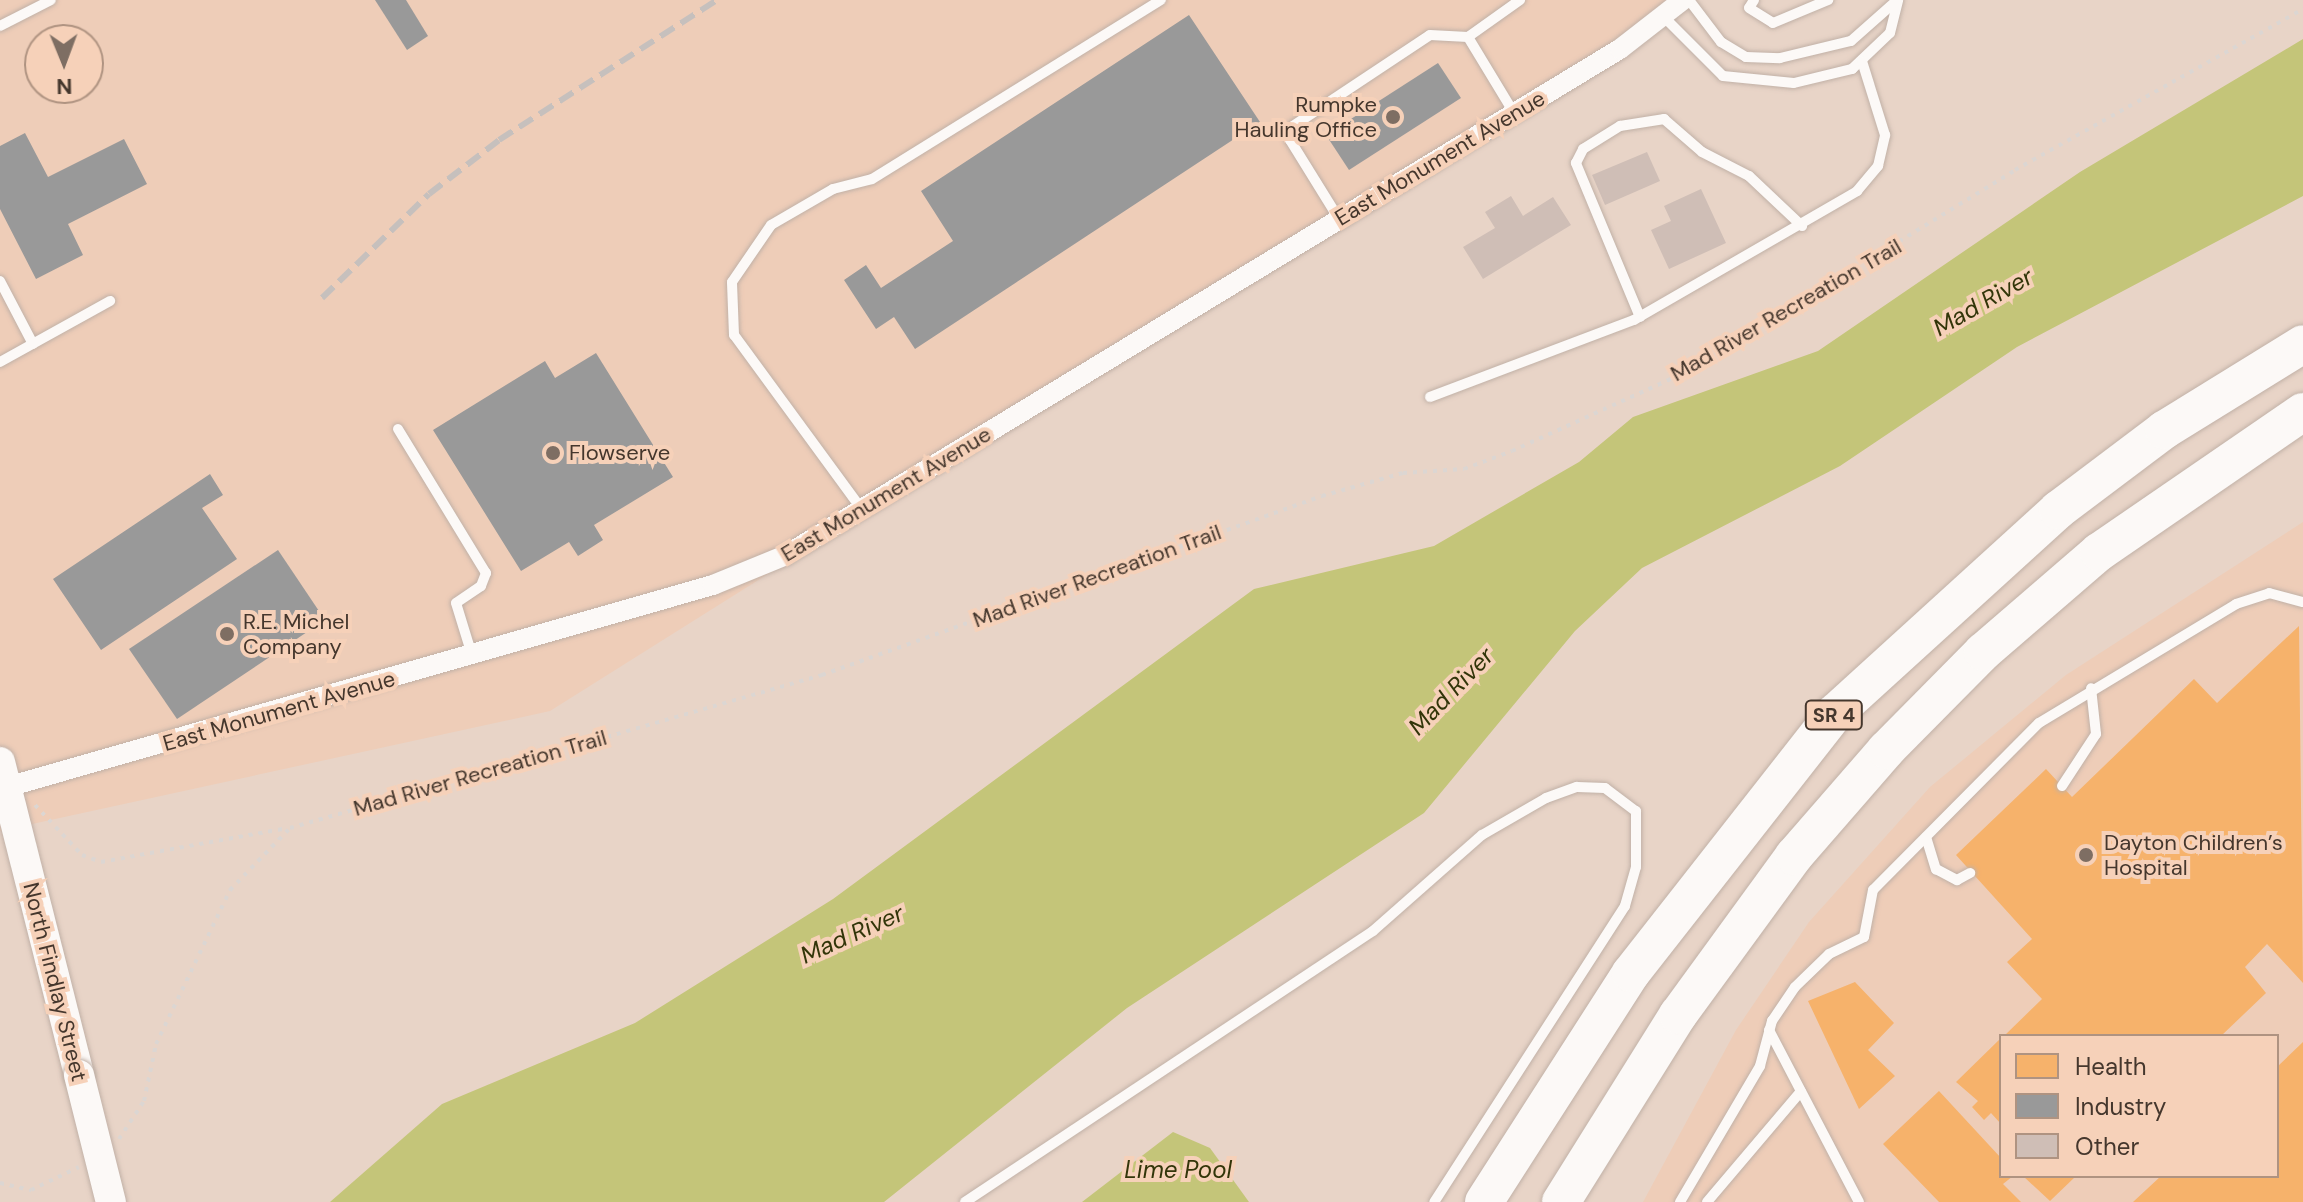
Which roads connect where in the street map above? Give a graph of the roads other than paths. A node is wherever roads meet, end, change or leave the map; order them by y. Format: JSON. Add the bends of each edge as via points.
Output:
{"nodes":[{"id":1,"x":51,"y":0,"type":"edge"},
{"id":2,"x":1161,"y":0,"type":"edge"},
{"id":3,"x":1520,"y":0,"type":"edge"},
{"id":4,"x":1683,"y":0,"type":"edge"},
{"id":5,"x":1689,"y":0,"type":"edge"},
{"id":6,"x":1754,"y":0,"type":"edge"},
{"id":7,"x":1828,"y":0,"type":"edge"},
{"id":8,"x":1898,"y":0,"type":"edge"},
{"id":9,"x":1664,"y":17,"type":"junction"},
{"id":10,"x":0,"y":26,"type":"edge"},
{"id":11,"x":1468,"y":37,"type":"junction"},
{"id":12,"x":1862,"y":61,"type":"junction"},
{"id":13,"x":1514,"y":113,"type":"junction"},
{"id":14,"x":1339,"y":219,"type":"junction"},
{"id":15,"x":1802,"y":226,"type":"junction"},
{"id":16,"x":0,"y":281,"type":"edge"},
{"id":17,"x":110,"y":301,"type":"dead end"},
{"id":18,"x":1640,"y":317,"type":"junction"},
{"id":19,"x":33,"y":344,"type":"junction"},
{"id":20,"x":2303,"y":344,"type":"edge"},
{"id":21,"x":0,"y":362,"type":"edge"},
{"id":22,"x":1430,"y":397,"type":"dead end"},
{"id":23,"x":2303,"y":412,"type":"edge"},
{"id":24,"x":398,"y":429,"type":"dead end"},
{"id":25,"x":863,"y":511,"type":"junction"},
{"id":26,"x":2303,"y":602,"type":"edge"},
{"id":27,"x":472,"y":655,"type":"junction"},
{"id":28,"x":2091,"y":688,"type":"junction"},
{"id":29,"x":2,"y":780,"type":"edge"},
{"id":30,"x":2062,"y":786,"type":"dead end"},
{"id":31,"x":1926,"y":837,"type":"junction"},
{"id":32,"x":1970,"y":873,"type":"dead end"},
{"id":33,"x":1769,"y":1030,"type":"junction"},
{"id":34,"x":1801,"y":1091,"type":"junction"},
{"id":35,"x":111,"y":1202,"type":"edge"},
{"id":36,"x":965,"y":1202,"type":"edge"},
{"id":37,"x":1434,"y":1202,"type":"edge"},
{"id":38,"x":1484,"y":1202,"type":"edge"},
{"id":39,"x":1561,"y":1202,"type":"edge"},
{"id":40,"x":1680,"y":1202,"type":"edge"},
{"id":41,"x":1707,"y":1202,"type":"edge"},
{"id":42,"x":1859,"y":1202,"type":"edge"}],
"edges":[{"from":1,"to":10,"type":"lane"},
{"from":2,"to":25,"type":"lane","via":[[872,179],[833,189],[771,225],[732,282],[734,335]]},
{"from":3,"to":11,"type":"lane"},
{"from":4,"to":9,"type":"street","name":"East Monument Avenue"},
{"from":5,"to":8,"type":"lane","via":[[1721,42],[1746,57],[1780,58],[1851,41]]},
{"from":6,"to":7,"type":"lane","via":[[1749,8],[1773,23]]},
{"from":8,"to":12,"type":"lane","via":[[1890,33]]},
{"from":9,"to":12,"type":"lane","via":[[1723,76],[1794,83]]},
{"from":9,"to":13,"type":"street","name":"East Monument Avenue"},
{"from":11,"to":13,"type":"lane"},
{"from":11,"to":14,"type":"lane","via":[[1430,35],[1293,126],[1290,140]]},
{"from":12,"to":15,"type":"lane","via":[[1881,113],[1880,158],[1857,191]]},
{"from":13,"to":14,"type":"street","name":"East Monument Avenue"},
{"from":14,"to":25,"type":"street","name":"East Monument Avenue"},
{"from":15,"to":18,"type":"lane"},
{"from":15,"to":18,"type":"lane","via":[[1749,176],[1702,152],[1664,119],[1620,126],[1583,149],[1576,163]]},
{"from":16,"to":19,"type":"lane"},
{"from":17,"to":19,"type":"lane"},
{"from":18,"to":22,"type":"lane"},
{"from":19,"to":21,"type":"lane"},
{"from":20,"to":38,"type":"highway","number":"SR 4","via":[[2164,430],[2058,510],[1835,713],[1631,973]]},
{"from":23,"to":39,"type":"highway","number":"SR 4","via":[[2099,552],[1983,652],[1886,750],[1794,856],[1678,1015]]},
{"from":24,"to":27,"type":"lane","via":[[486,573],[481,586],[456,603]]},
{"from":25,"to":27,"type":"street","name":"East Monument Avenue","via":[[713,585]]},
{"from":26,"to":28,"type":"lane","via":[[2269,593],[2236,604]]},
{"from":27,"to":29,"type":"street","name":"East Monument Avenue"},
{"from":28,"to":30,"type":"lane","via":[[2096,734]]},
{"from":28,"to":31,"type":"lane","via":[[2039,723]]},
{"from":29,"to":35,"type":"main road","name":"North Findlay Street","bridge":true},
{"from":31,"to":32,"type":"lane","via":[[1936,869],[1957,880]]},
{"from":31,"to":33,"type":"lane","via":[[1873,890],[1864,937],[1817,965]]},
{"from":33,"to":34,"type":"lane"},
{"from":33,"to":40,"type":"lane","via":[[1760,1066]]},
{"from":34,"to":41,"type":"lane"},
{"from":34,"to":42,"type":"lane"},
{"from":36,"to":37,"type":"lane","via":[[1373,931],[1503,821],[1577,787],[1605,788],[1636,811],[1636,867],[1625,906]]}]}
